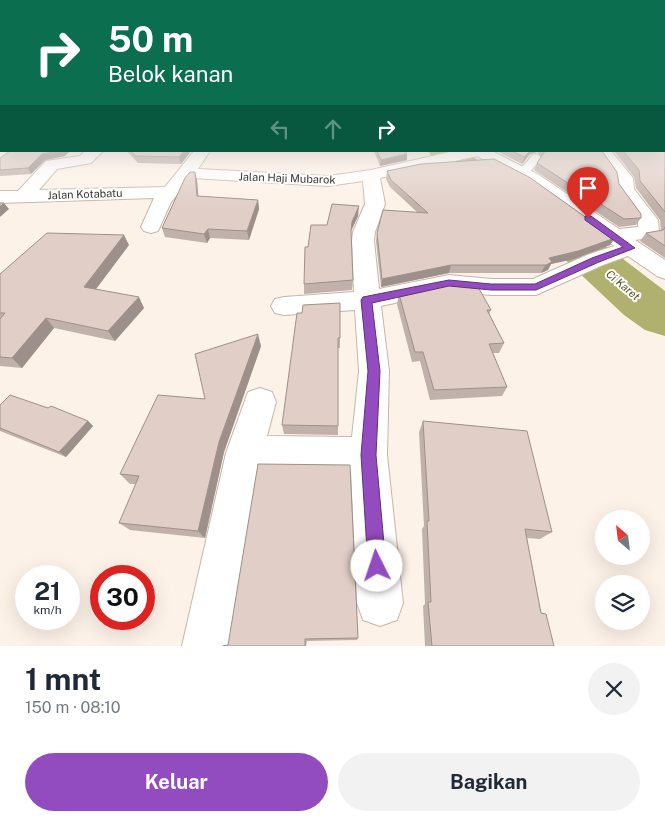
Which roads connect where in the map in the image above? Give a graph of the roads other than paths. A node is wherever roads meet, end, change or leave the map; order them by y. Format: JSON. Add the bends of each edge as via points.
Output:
{"nodes":[{"id":1,"x":94,"y":152,"type":"edge"},
{"id":2,"x":201,"y":152,"type":"edge"},
{"id":3,"x":472,"y":152,"type":"edge"},
{"id":4,"x":482,"y":152,"type":"edge"},
{"id":5,"x":604,"y":152,"type":"edge"},
{"id":6,"x":536,"y":157,"type":"dead end"},
{"id":7,"x":520,"y":173,"type":"junction"},
{"id":8,"x":186,"y":174,"type":"junction"},
{"id":9,"x":371,"y":175,"type":"junction"},
{"id":10,"x":170,"y":192,"type":"junction"},
{"id":11,"x":24,"y":196,"type":"junction"},
{"id":12,"x":0,"y":197,"type":"edge"},
{"id":13,"x":151,"y":228,"type":"dead end"},
{"id":14,"x":622,"y":242,"type":"junction"},
{"id":15,"x":665,"y":270,"type":"edge"},
{"id":16,"x":367,"y":300,"type":"junction"},
{"id":17,"x":284,"y":306,"type":"dead end"},
{"id":18,"x":260,"y":402,"type":"dead end"},
{"id":19,"x":244,"y":453,"type":"junction"},
{"id":20,"x":369,"y":455,"type":"junction"},
{"id":21,"x":380,"y":604,"type":"dead end"},
{"id":22,"x":207,"y":646,"type":"edge"}],
"edges":[{"from":1,"to":11,"type":"street","via":[[85,160],[52,165]]},
{"from":2,"to":8,"type":"street"},
{"from":3,"to":9,"type":"street","name":"Jalan Haji Mubarok"},
{"from":4,"to":7,"type":"street"},
{"from":5,"to":14,"type":"street","via":[[624,178],[625,190],[638,210],[648,220],[648,232]]},
{"from":6,"to":7,"type":"lane","via":[[529,168]]},
{"from":7,"to":14,"type":"street"},
{"from":8,"to":9,"type":"street","name":"Jalan Haji Mubarok","via":[[315,182]]},
{"from":8,"to":10,"type":"street"},
{"from":9,"to":16,"type":"street","via":[[375,204],[364,232]]},
{"from":10,"to":11,"type":"street","name":"Jalan Kotabatu"},
{"from":10,"to":13,"type":"street","via":[[162,200]]},
{"from":11,"to":12,"type":"street","name":"Jalan Kotabatu"},
{"from":14,"to":15,"type":"street"},
{"from":14,"to":16,"type":"street","via":[[595,260],[536,287],[449,283]]},
{"from":16,"to":17,"type":"street"},
{"from":16,"to":20,"type":"street","via":[[374,371]]},
{"from":18,"to":19,"type":"street"},
{"from":19,"to":20,"type":"street"},
{"from":19,"to":22,"type":"street"},
{"from":20,"to":21,"type":"street"}]}
